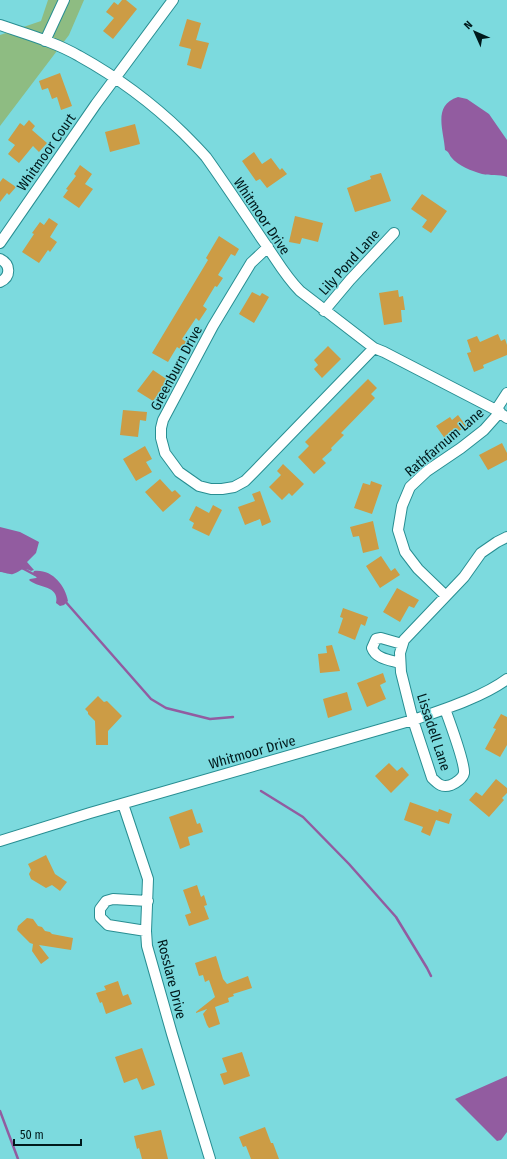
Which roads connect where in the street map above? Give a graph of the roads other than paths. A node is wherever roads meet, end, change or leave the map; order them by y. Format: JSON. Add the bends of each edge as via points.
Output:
{"nodes":[{"id":1,"x":64,"y":0,"type":"edge"},
{"id":2,"x":173,"y":0,"type":"edge"},
{"id":3,"x":0,"y":25,"type":"edge"},
{"id":4,"x":45,"y":41,"type":"junction"},
{"id":5,"x":115,"y":79,"type":"junction"},
{"id":6,"x":394,"y":233,"type":"dead end"},
{"id":7,"x":0,"y":243,"type":"edge"},
{"id":8,"x":268,"y":247,"type":"junction"},
{"id":9,"x":0,"y":259,"type":"edge"},
{"id":10,"x":0,"y":282,"type":"edge"},
{"id":11,"x":324,"y":311,"type":"junction"},
{"id":12,"x":374,"y":348,"type":"junction"},
{"id":13,"x":507,"y":393,"type":"edge"},
{"id":14,"x":501,"y":413,"type":"edge"},
{"id":15,"x":507,"y":537,"type":"edge"},
{"id":16,"x":446,"y":596,"type":"junction"},
{"id":17,"x":402,"y":644,"type":"junction"},
{"id":18,"x":400,"y":662,"type":"junction"},
{"id":19,"x":507,"y":679,"type":"edge"},
{"id":20,"x":445,"y":709,"type":"junction"},
{"id":21,"x":413,"y":720,"type":"junction"},
{"id":22,"x":123,"y":804,"type":"junction"},
{"id":23,"x":0,"y":841,"type":"edge"},
{"id":24,"x":148,"y":901,"type":"junction"},
{"id":25,"x":146,"y":931,"type":"junction"},
{"id":26,"x":210,"y":1159,"type":"edge"}],
"edges":[{"from":1,"to":4,"type":"street"},
{"from":2,"to":5,"type":"street","name":"Whitmoor Court"},
{"from":3,"to":4,"type":"street","name":"Whitmoor Drive"},
{"from":4,"to":5,"type":"street","name":"Whitmoor Drive","via":[[78,55]]},
{"from":5,"to":7,"type":"street","name":"Whitmoor Court"},
{"from":5,"to":8,"type":"street","name":"Whitmoor Drive","via":[[148,102],[202,153]]},
{"from":6,"to":11,"type":"street","name":"Lily Pond Lane"},
{"from":8,"to":11,"type":"street","name":"Whitmoor Drive","via":[[290,281]]},
{"from":8,"to":12,"type":"street","name":"Greenburn Drive","via":[[251,263],[213,326],[163,420],[161,438],[165,453],[179,472],[199,486],[211,489],[234,487],[245,481]]},
{"from":9,"to":10,"type":"street","via":[[6,263],[9,271],[6,278]]},
{"from":11,"to":12,"type":"street","name":"Whitmoor Drive"},
{"from":12,"to":14,"type":"street","name":"Whitmoor Drive"},
{"from":13,"to":14,"type":"street","name":"Rathfarnum Lane"},
{"from":14,"to":16,"type":"street","name":"Rathfarnum Lane","via":[[462,448],[427,471],[410,487],[402,506],[398,530],[405,552],[418,569]]},
{"from":15,"to":16,"type":"street","via":[[481,553]]},
{"from":16,"to":17,"type":"street"},
{"from":17,"to":18,"type":"street","name":"Lissadell Lane"},
{"from":17,"to":18,"type":"street","via":[[381,638],[376,639],[372,648],[378,656]]},
{"from":18,"to":21,"type":"street","name":"Lissadell Lane"},
{"from":19,"to":20,"type":"street","name":"Whitmoor Drive","via":[[487,691]]},
{"from":20,"to":21,"type":"street","name":"Whitmoor Drive"},
{"from":20,"to":21,"type":"street","name":"Lissadell Lane","via":[[464,773],[460,780],[452,785],[445,787],[432,778]]},
{"from":21,"to":22,"type":"street","name":"Whitmoor Drive"},
{"from":22,"to":23,"type":"street","name":"Whitmoor Drive"},
{"from":22,"to":24,"type":"street","name":"Rosslare Drive","via":[[148,879]]},
{"from":24,"to":25,"type":"street","name":"Rosslare Drive"},
{"from":24,"to":25,"type":"street","via":[[106,901],[100,909],[100,917],[108,925]]},
{"from":25,"to":26,"type":"street","name":"Rosslare Drive","via":[[147,946]]}]}
